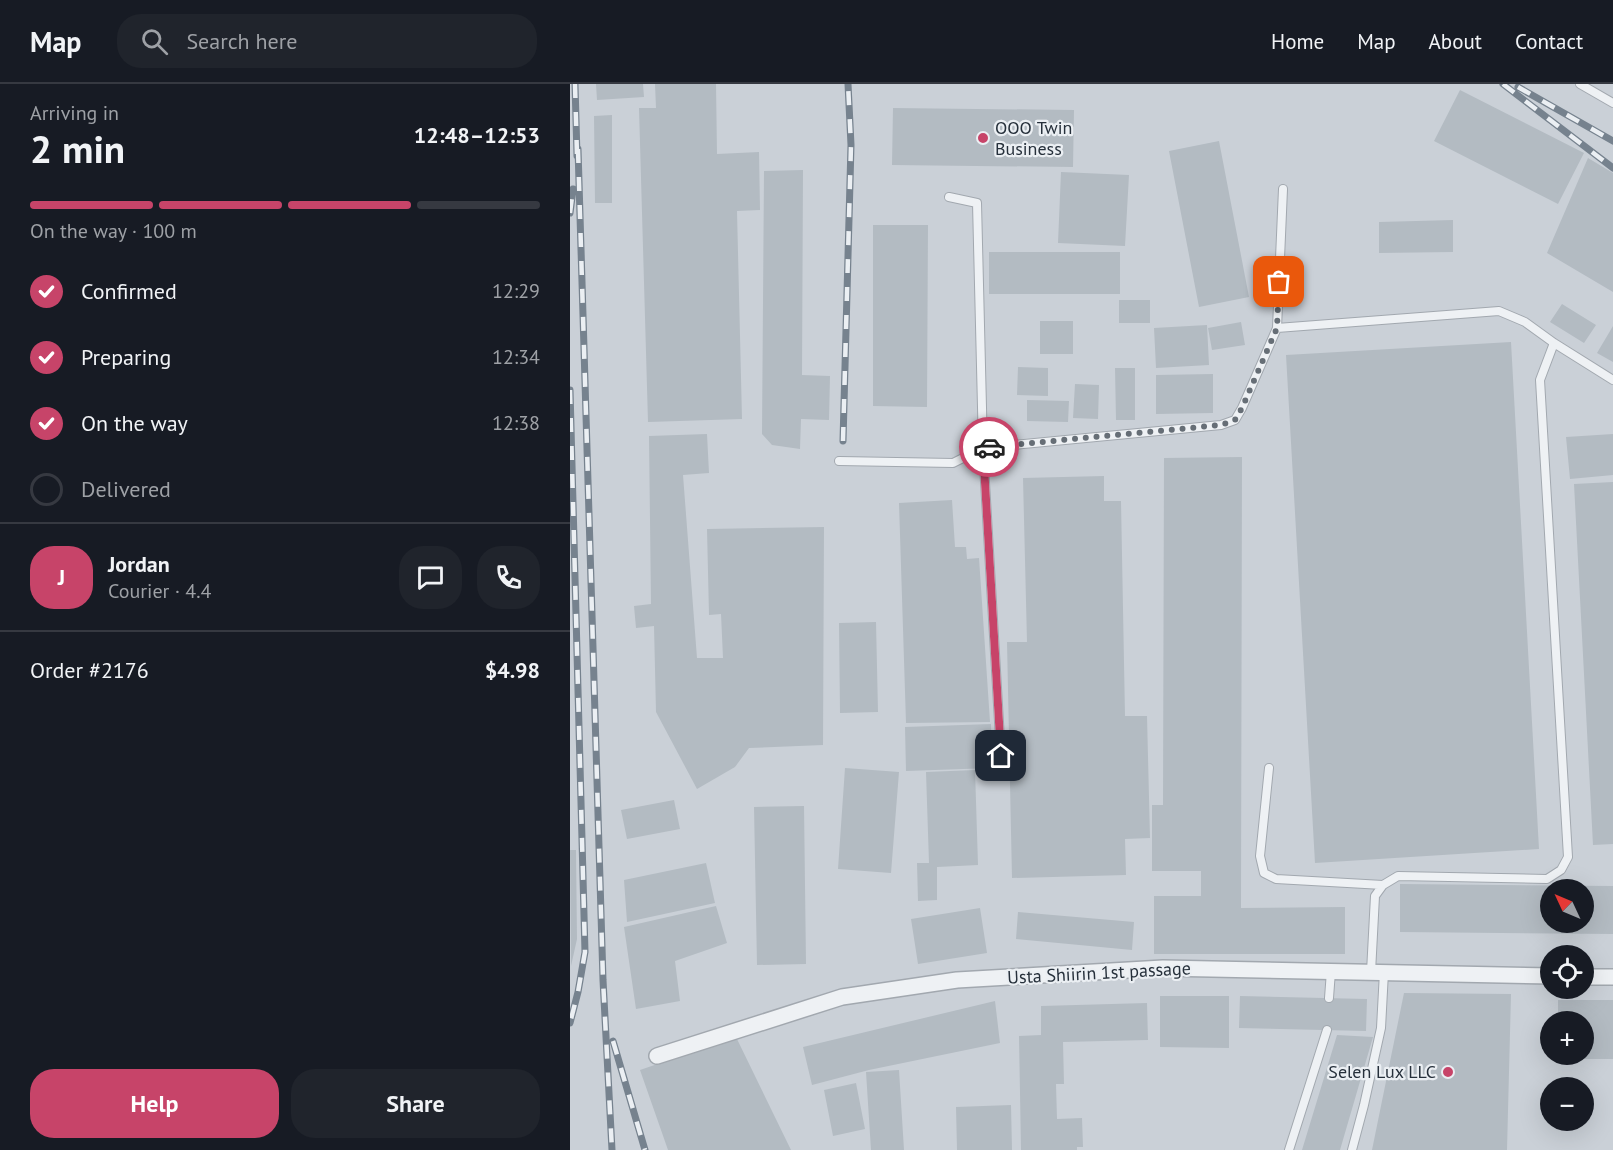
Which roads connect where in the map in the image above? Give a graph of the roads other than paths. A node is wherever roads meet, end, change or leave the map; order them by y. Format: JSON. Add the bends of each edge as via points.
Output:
{"nodes":[{"id":1,"x":1580,"y":84,"type":"edge"},
{"id":2,"x":1613,"y":103,"type":"edge"},
{"id":3,"x":1283,"y":189,"type":"dead end"},
{"id":4,"x":949,"y":197,"type":"dead end"},
{"id":5,"x":1277,"y":328,"type":"junction"},
{"id":6,"x":1554,"y":344,"type":"junction"},
{"id":7,"x":1613,"y":380,"type":"edge"},
{"id":8,"x":983,"y":448,"type":"junction"},
{"id":9,"x":839,"y":461,"type":"dead end"},
{"id":10,"x":1001,"y":756,"type":"dead end"},
{"id":11,"x":1269,"y":768,"type":"dead end"},
{"id":12,"x":1383,"y":885,"type":"junction"},
{"id":13,"x":1331,"y":971,"type":"junction"},
{"id":14,"x":1377,"y":972,"type":"junction"},
{"id":15,"x":1540,"y":976,"type":"edge"},
{"id":16,"x":1594,"y":977,"type":"edge"},
{"id":17,"x":1613,"y":977,"type":"edge"},
{"id":18,"x":1329,"y":998,"type":"dead end"},
{"id":19,"x":1327,"y":1030,"type":"dead end"},
{"id":20,"x":657,"y":1056,"type":"dead end"},
{"id":21,"x":1289,"y":1150,"type":"edge"},
{"id":22,"x":1352,"y":1150,"type":"edge"}],
"edges":[{"from":1,"to":2,"type":"lane"},
{"from":3,"to":5,"type":"lane"},
{"from":4,"to":8,"type":"lane","via":[[977,203]]},
{"from":5,"to":6,"type":"lane","via":[[1499,311],[1525,322]]},
{"from":5,"to":8,"type":"lane","via":[[1235,420],[1221,425]]},
{"from":6,"to":7,"type":"lane"},
{"from":6,"to":12,"type":"lane","via":[[1540,380],[1568,858],[1561,870],[1546,879],[1398,876]]},
{"from":8,"to":9,"type":"lane","via":[[952,463]]},
{"from":8,"to":10,"type":"lane"},
{"from":11,"to":12,"type":"lane","via":[[1260,856],[1264,873],[1276,879]]},
{"from":12,"to":14,"type":"lane","via":[[1375,897]]},
{"from":13,"to":14,"type":"street","name":"Usta Shiirin 1st passage"},
{"from":13,"to":18,"type":"lane"},
{"from":13,"to":20,"type":"street","name":"Usta Shiirin 1st passage","via":[[1163,968],[957,980],[842,997]]},
{"from":14,"to":15,"type":"street","name":"Usta Shiirin 1st passage"},
{"from":14,"to":22,"type":"lane","via":[[1381,1028]]},
{"from":16,"to":17,"type":"street"},
{"from":19,"to":21,"type":"lane"}]}
